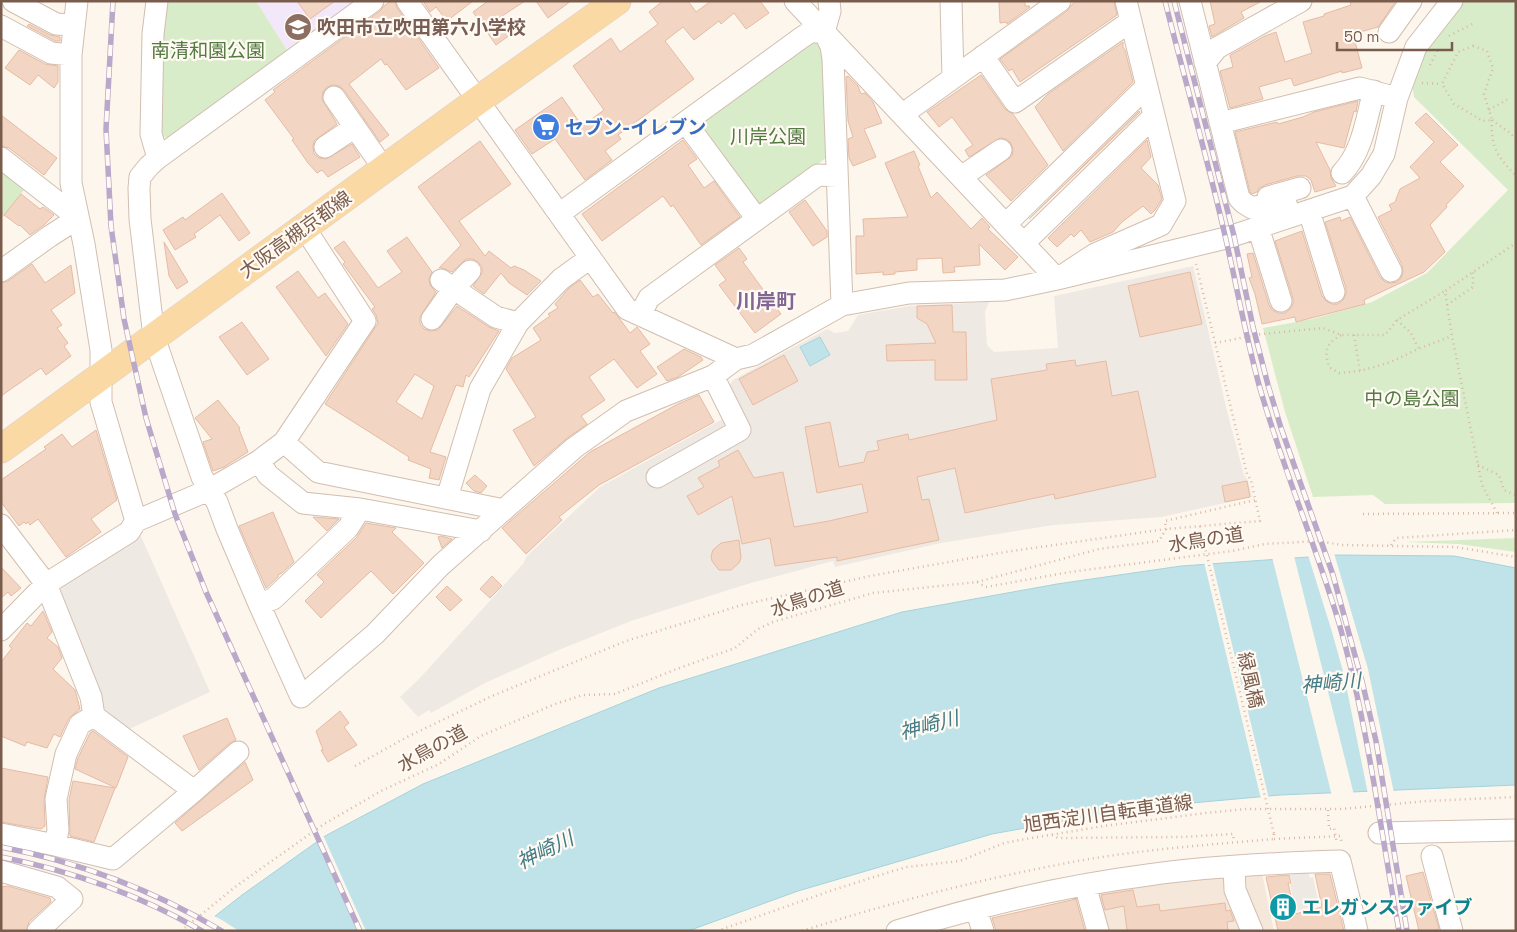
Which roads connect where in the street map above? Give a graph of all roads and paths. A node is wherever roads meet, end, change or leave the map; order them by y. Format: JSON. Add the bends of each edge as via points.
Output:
{"nodes":[{"id":1,"x":13,"y":1,"type":"edge"},
{"id":2,"x":77,"y":1,"type":"edge"},
{"id":3,"x":157,"y":1,"type":"edge"},
{"id":4,"x":373,"y":1,"type":"edge"},
{"id":5,"x":406,"y":1,"type":"edge"},
{"id":6,"x":612,"y":1,"type":"edge"},
{"id":7,"x":617,"y":1,"type":"edge"},
{"id":8,"x":622,"y":1,"type":"edge"},
{"id":9,"x":795,"y":1,"type":"edge"},
{"id":10,"x":829,"y":1,"type":"edge"},
{"id":11,"x":951,"y":1,"type":"edge"},
{"id":12,"x":1060,"y":1,"type":"edge"},
{"id":13,"x":1190,"y":1,"type":"edge"},
{"id":14,"x":1301,"y":1,"type":"edge"},
{"id":15,"x":1411,"y":1,"type":"edge"},
{"id":16,"x":1452,"y":1,"type":"edge"},
{"id":17,"x":1042,"y":8,"type":"edge"},
{"id":18,"x":1128,"y":11,"type":"edge"},
{"id":19,"x":589,"y":21,"type":"junction"},
{"id":20,"x":1474,"y":23,"type":"dead end"},
{"id":21,"x":74,"y":24,"type":"junction"},
{"id":22,"x":1,"y":26,"type":"edge"},
{"id":23,"x":824,"y":32,"type":"junction"},
{"id":24,"x":1389,"y":32,"type":"dead end"},
{"id":25,"x":1445,"y":38,"type":"dead end"},
{"id":26,"x":1440,"y":46,"type":"dead end"},
{"id":27,"x":71,"y":56,"type":"junction"},
{"id":28,"x":983,"y":56,"type":"junction"},
{"id":29,"x":1205,"y":63,"type":"junction"},
{"id":30,"x":1428,"y":68,"type":"dead end"},
{"id":31,"x":1424,"y":76,"type":"dead end"},
{"id":32,"x":953,"y":78,"type":"junction"},
{"id":33,"x":1442,"y":84,"type":"junction"},
{"id":34,"x":1147,"y":86,"type":"junction"},
{"id":35,"x":1374,"y":91,"type":"junction"},
{"id":36,"x":334,"y":98,"type":"dead end"},
{"id":37,"x":1397,"y":98,"type":"junction"},
{"id":38,"x":1508,"y":98,"type":"dead end"},
{"id":39,"x":477,"y":101,"type":"junction"},
{"id":40,"x":1489,"y":110,"type":"junction"},
{"id":41,"x":903,"y":114,"type":"junction"},
{"id":42,"x":1154,"y":116,"type":"junction"},
{"id":43,"x":1492,"y":120,"type":"junction"},
{"id":44,"x":686,"y":123,"type":"junction"},
{"id":45,"x":1220,"y":123,"type":"junction"},
{"id":46,"x":355,"y":127,"type":"junction"},
{"id":47,"x":1516,"y":139,"type":"edge"},
{"id":48,"x":325,"y":147,"type":"dead end"},
{"id":49,"x":1001,"y":150,"type":"dead end"},
{"id":50,"x":1,"y":158,"type":"edge"},
{"id":51,"x":158,"y":158,"type":"junction"},
{"id":52,"x":384,"y":169,"type":"junction"},
{"id":53,"x":1342,"y":173,"type":"dead end"},
{"id":54,"x":837,"y":176,"type":"junction"},
{"id":55,"x":1516,"y":176,"type":"edge"},
{"id":56,"x":961,"y":177,"type":"junction"},
{"id":57,"x":1300,"y":188,"type":"dead end"},
{"id":58,"x":1353,"y":196,"type":"junction"},
{"id":59,"x":1244,"y":203,"type":"junction"},
{"id":60,"x":559,"y":214,"type":"junction"},
{"id":61,"x":1300,"y":214,"type":"junction"},
{"id":62,"x":78,"y":218,"type":"junction"},
{"id":63,"x":758,"y":219,"type":"junction"},
{"id":64,"x":1006,"y":224,"type":"junction"},
{"id":65,"x":304,"y":227,"type":"junction"},
{"id":66,"x":1258,"y":227,"type":"junction"},
{"id":67,"x":1516,"y":243,"type":"edge"},
{"id":68,"x":1024,"y":244,"type":"junction"},
{"id":69,"x":590,"y":258,"type":"junction"},
{"id":70,"x":1195,"y":260,"type":"dead end"},
{"id":71,"x":1,"y":271,"type":"edge"},
{"id":72,"x":470,"y":271,"type":"dead end"},
{"id":73,"x":1391,"y":271,"type":"dead end"},
{"id":74,"x":1473,"y":271,"type":"junction"},
{"id":75,"x":1057,"y":279,"type":"junction"},
{"id":76,"x":448,"y":284,"type":"junction"},
{"id":77,"x":1445,"y":291,"type":"junction"},
{"id":78,"x":1334,"y":292,"type":"dead end"},
{"id":79,"x":1281,"y":300,"type":"dead end"},
{"id":80,"x":842,"y":305,"type":"junction"},
{"id":81,"x":1447,"y":305,"type":"junction"},
{"id":82,"x":640,"y":315,"type":"junction"},
{"id":83,"x":432,"y":319,"type":"dead end"},
{"id":84,"x":1397,"y":320,"type":"junction"},
{"id":85,"x":518,"y":323,"type":"junction"},
{"id":86,"x":1341,"y":335,"type":"junction"},
{"id":87,"x":1354,"y":335,"type":"junction"},
{"id":88,"x":1452,"y":336,"type":"junction"},
{"id":89,"x":154,"y":337,"type":"junction"},
{"id":90,"x":1215,"y":343,"type":"junction"},
{"id":91,"x":1418,"y":349,"type":"junction"},
{"id":92,"x":736,"y":359,"type":"junction"},
{"id":93,"x":1360,"y":371,"type":"junction"},
{"id":94,"x":714,"y":376,"type":"junction"},
{"id":95,"x":101,"y":377,"type":"junction"},
{"id":96,"x":284,"y":442,"type":"junction"},
{"id":97,"x":1,"y":449,"type":"edge"},
{"id":98,"x":259,"y":461,"type":"junction"},
{"id":99,"x":1478,"y":465,"type":"junction"},
{"id":100,"x":657,"y":477,"type":"dead end"},
{"id":101,"x":209,"y":490,"type":"junction"},
{"id":102,"x":1516,"y":495,"type":"edge"},
{"id":103,"x":447,"y":498,"type":"junction"},
{"id":104,"x":1256,"y":500,"type":"junction"},
{"id":105,"x":360,"y":509,"type":"junction"},
{"id":106,"x":504,"y":510,"type":"junction"},
{"id":107,"x":1497,"y":513,"type":"junction"},
{"id":108,"x":1516,"y":513,"type":"edge"},
{"id":109,"x":1363,"y":514,"type":"dead end"},
{"id":110,"x":136,"y":521,"type":"junction"},
{"id":111,"x":1,"y":525,"type":"edge"},
{"id":112,"x":1200,"y":526,"type":"junction"},
{"id":113,"x":1166,"y":530,"type":"junction"},
{"id":114,"x":1516,"y":530,"type":"edge"},
{"id":115,"x":481,"y":531,"type":"junction"},
{"id":116,"x":1391,"y":545,"type":"junction"},
{"id":117,"x":1516,"y":557,"type":"edge"},
{"id":118,"x":977,"y":582,"type":"junction"},
{"id":119,"x":46,"y":584,"type":"junction"},
{"id":120,"x":259,"y":604,"type":"junction"},
{"id":121,"x":1,"y":630,"type":"edge"},
{"id":122,"x":94,"y":716,"type":"junction"},
{"id":123,"x":238,"y":752,"type":"dead end"},
{"id":124,"x":355,"y":766,"type":"dead end"},
{"id":125,"x":194,"y":791,"type":"junction"},
{"id":126,"x":1516,"y":797,"type":"edge"},
{"id":127,"x":1328,"y":809,"type":"junction"},
{"id":128,"x":1516,"y":830,"type":"edge"},
{"id":129,"x":1379,"y":833,"type":"dead end"},
{"id":130,"x":1,"y":834,"type":"edge"},
{"id":131,"x":1052,"y":834,"type":"junction"},
{"id":132,"x":1335,"y":836,"type":"junction"},
{"id":133,"x":1274,"y":839,"type":"junction"},
{"id":134,"x":1341,"y":839,"type":"dead end"},
{"id":135,"x":1234,"y":842,"type":"junction"},
{"id":136,"x":1337,"y":844,"type":"dead end"},
{"id":137,"x":55,"y":845,"type":"junction"},
{"id":138,"x":1432,"y":856,"type":"dead end"},
{"id":139,"x":1234,"y":866,"type":"junction"},
{"id":140,"x":1,"y":871,"type":"edge"},
{"id":141,"x":1085,"y":885,"type":"junction"},
{"id":142,"x":976,"y":909,"type":"junction"},
{"id":143,"x":38,"y":931,"type":"edge"},
{"id":144,"x":181,"y":931,"type":"edge"},
{"id":145,"x":717,"y":931,"type":"edge"},
{"id":146,"x":802,"y":931,"type":"edge"},
{"id":147,"x":897,"y":931,"type":"edge"},
{"id":148,"x":983,"y":931,"type":"edge"},
{"id":149,"x":1098,"y":931,"type":"edge"},
{"id":150,"x":1252,"y":931,"type":"edge"},
{"id":151,"x":1357,"y":931,"type":"edge"},
{"id":152,"x":1452,"y":931,"type":"edge"}],
"edges":[{"from":1,"to":21,"type":"street","via":[[56,24]]},
{"from":2,"to":21,"type":"street"},
{"from":3,"to":51,"type":"street","via":[[153,34],[151,134]]},
{"from":4,"to":51,"type":"street"},
{"from":5,"to":39,"type":"street"},
{"from":6,"to":19,"type":"street","name":"大阪高槻京都線"},
{"from":7,"to":19,"type":"main road","name":"大阪高槻京都線"},
{"from":8,"to":19,"type":"street","name":"大阪高槻京都線"},
{"from":9,"to":23,"type":"street"},
{"from":10,"to":23,"type":"street","via":[[830,11]]},
{"from":11,"to":32,"type":"street"},
{"from":12,"to":17,"type":"street"},
{"from":13,"to":29,"type":"street"},
{"from":14,"to":29,"type":"street","via":[[1217,48]]},
{"from":15,"to":24,"type":"street"},
{"from":16,"to":37,"type":"street","via":[[1416,47]]},
{"from":17,"to":28,"type":"street"},
{"from":18,"to":28,"type":"street","via":[[1015,102]]},
{"from":18,"to":34,"type":"street"},
{"from":19,"to":39,"type":"main road","name":"大阪高槻京都線"},
{"from":20,"to":25,"type":"path"},
{"from":21,"to":27,"type":"street"},
{"from":22,"to":27,"type":"street","via":[[51,53]]},
{"from":23,"to":41,"type":"street"},
{"from":23,"to":44,"type":"street","via":[[810,32]]},
{"from":23,"to":54,"type":"street","via":[[833,59]]},
{"from":26,"to":30,"type":"path"},
{"from":27,"to":62,"type":"street","via":[[71,182]]},
{"from":28,"to":32,"type":"street"},
{"from":29,"to":45,"type":"street"},
{"from":31,"to":33,"type":"path","via":[[1420,83]]},
{"from":32,"to":41,"type":"street"},
{"from":33,"to":40,"type":"path","via":[[1458,52],[1473,46],[1487,51],[1493,68],[1484,94]]},
{"from":33,"to":43,"type":"path","via":[[1454,104],[1483,121]]},
{"from":34,"to":42,"type":"street"},
{"from":34,"to":64,"type":"street"},
{"from":35,"to":37,"type":"street"},
{"from":35,"to":45,"type":"street","via":[[1360,88]]},
{"from":35,"to":53,"type":"street","via":[[1358,151]]},
{"from":36,"to":46,"type":"street"},
{"from":37,"to":58,"type":"street","via":[[1384,154],[1372,176]]},
{"from":38,"to":40,"type":"path"},
{"from":39,"to":52,"type":"main road","name":"大阪高槻京都線"},
{"from":39,"to":60,"type":"street"},
{"from":40,"to":43,"type":"path"},
{"from":41,"to":56,"type":"street"},
{"from":42,"to":68,"type":"street"},
{"from":42,"to":75,"type":"street","via":[[1175,201],[1161,225],[1095,254]]},
{"from":43,"to":47,"type":"path"},
{"from":43,"to":55,"type":"path","via":[[1491,134],[1500,158]]},
{"from":44,"to":60,"type":"street"},
{"from":44,"to":63,"type":"street"},
{"from":45,"to":59,"type":"street","via":[[1239,198]]},
{"from":46,"to":48,"type":"street"},
{"from":46,"to":52,"type":"street"},
{"from":49,"to":56,"type":"street"},
{"from":50,"to":62,"type":"street"},
{"from":51,"to":89,"type":"street","via":[[140,177],[140,219]]},
{"from":52,"to":65,"type":"main road","name":"大阪高槻京都線"},
{"from":54,"to":63,"type":"street","via":[[818,175]]},
{"from":54,"to":80,"type":"street"},
{"from":56,"to":64,"type":"street"},
{"from":57,"to":59,"type":"street"},
{"from":58,"to":61,"type":"street"},
{"from":58,"to":73,"type":"street"},
{"from":59,"to":61,"type":"street","via":[[1252,208],[1286,200]]},
{"from":60,"to":69,"type":"street"},
{"from":61,"to":66,"type":"street"},
{"from":61,"to":78,"type":"street"},
{"from":62,"to":71,"type":"street"},
{"from":62,"to":95,"type":"street","via":[[101,350]]},
{"from":63,"to":82,"type":"street","via":[[649,298]]},
{"from":64,"to":68,"type":"street"},
{"from":65,"to":89,"type":"main road","name":"大阪高槻京都線"},
{"from":65,"to":96,"type":"street","via":[[364,321]]},
{"from":66,"to":75,"type":"street","via":[[1226,238]]},
{"from":66,"to":79,"type":"street"},
{"from":67,"to":74,"type":"path"},
{"from":68,"to":75,"type":"street"},
{"from":69,"to":82,"type":"street","via":[[627,309]]},
{"from":69,"to":85,"type":"street","via":[[561,278]]},
{"from":70,"to":90,"type":"path"},
{"from":72,"to":76,"type":"street"},
{"from":74,"to":77,"type":"path"},
{"from":74,"to":81,"type":"path","via":[[1473,287]]},
{"from":75,"to":80,"type":"street","via":[[1005,290],[909,293]]},
{"from":76,"to":83,"type":"street"},
{"from":76,"to":85,"type":"street","via":[[496,317]]},
{"from":77,"to":81,"type":"path"},
{"from":77,"to":84,"type":"path"},
{"from":80,"to":92,"type":"street","via":[[753,355]]},
{"from":81,"to":88,"type":"path"},
{"from":82,"to":92,"type":"street"},
{"from":84,"to":87,"type":"path","via":[[1385,335]]},
{"from":84,"to":91,"type":"path","via":[[1411,333]]},
{"from":85,"to":103,"type":"street","via":[[480,389]]},
{"from":86,"to":87,"type":"path"},
{"from":86,"to":90,"type":"path","via":[[1324,328],[1262,334]]},
{"from":86,"to":93,"type":"path","via":[[1330,342],[1325,355],[1329,367],[1339,373]]},
{"from":87,"to":93,"type":"path"},
{"from":88,"to":91,"type":"path"},
{"from":88,"to":99,"type":"path"},
{"from":89,"to":95,"type":"main road","name":"大阪高槻京都線"},
{"from":89,"to":101,"type":"street"},
{"from":90,"to":104,"type":"path"},
{"from":91,"to":93,"type":"path","via":[[1391,362]]},
{"from":92,"to":94,"type":"street"},
{"from":94,"to":100,"type":"street","via":[[740,430]]},
{"from":94,"to":106,"type":"street","via":[[626,411],[574,448]]},
{"from":95,"to":97,"type":"main road","name":"大阪高槻京都線"},
{"from":95,"to":110,"type":"street","via":[[101,402]]},
{"from":96,"to":98,"type":"street"},
{"from":96,"to":103,"type":"street","via":[[318,472]]},
{"from":98,"to":101,"type":"street"},
{"from":98,"to":105,"type":"street","via":[[268,475],[303,503]]},
{"from":99,"to":102,"type":"path","via":[[1499,475],[1504,490]]},
{"from":99,"to":107,"type":"path","via":[[1482,485]]},
{"from":101,"to":110,"type":"street"},
{"from":101,"to":120,"type":"street","via":[[217,502]]},
{"from":103,"to":106,"type":"street"},
{"from":104,"to":112,"type":"path","via":[[1260,521]]},
{"from":104,"to":113,"type":"path","via":[[1165,521]]},
{"from":105,"to":115,"type":"street"},
{"from":105,"to":120,"type":"street","via":[[348,528],[273,599]]},
{"from":106,"to":115,"type":"street"},
{"from":107,"to":108,"type":"path"},
{"from":107,"to":109,"type":"path"},
{"from":110,"to":119,"type":"street","via":[[129,532]]},
{"from":111,"to":119,"type":"street"},
{"from":112,"to":113,"type":"path"},
{"from":112,"to":133,"type":"path","name":"緑風橋","bridge":true},
{"from":113,"to":118,"type":"path","via":[[1159,540],[1099,549]]},
{"from":113,"to":124,"type":"path","via":[[938,563],[742,605],[626,641],[501,692]]},
{"from":114,"to":116,"type":"path","via":[[1396,538]]},
{"from":115,"to":120,"type":"street","via":[[441,565],[375,634],[301,697]]},
{"from":116,"to":117,"type":"path","name":"水鳥の道","via":[[1456,547]]},
{"from":116,"to":118,"type":"path","name":"水鳥の道","via":[[1342,545],[1318,540],[1265,544],[986,587]]},
{"from":118,"to":144,"type":"path","name":"水鳥の道","via":[[873,593],[773,622],[758,629],[736,648],[615,694],[583,695],[555,704],[481,736],[439,764],[324,824],[235,887]]},
{"from":119,"to":121,"type":"street"},
{"from":119,"to":122,"type":"street","via":[[91,697]]},
{"from":122,"to":125,"type":"street"},
{"from":122,"to":137,"type":"street","via":[[80,724],[66,754],[56,799],[58,830]]},
{"from":123,"to":125,"type":"street"},
{"from":125,"to":137,"type":"street","via":[[113,859]]},
{"from":126,"to":127,"type":"path","name":"旭西淀川自転車道線"},
{"from":127,"to":131,"type":"path","name":"旭西淀川自転車道線","via":[[1245,809]]},
{"from":127,"to":132,"type":"path","via":[[1329,829],[1334,828]]},
{"from":128,"to":129,"type":"street"},
{"from":130,"to":137,"type":"street"},
{"from":131,"to":135,"type":"path","via":[[1058,838],[1233,834]]},
{"from":131,"to":145,"type":"path","name":"旭西淀川自転車道線","via":[[1004,844],[960,861],[893,871]]},
{"from":132,"to":133,"type":"path"},
{"from":132,"to":134,"type":"path"},
{"from":132,"to":136,"type":"path"},
{"from":133,"to":135,"type":"path"},
{"from":135,"to":146,"type":"path","via":[[1068,862],[919,896]]},
{"from":138,"to":152,"type":"street"},
{"from":139,"to":141,"type":"street"},
{"from":139,"to":150,"type":"street","via":[[1234,890]]},
{"from":139,"to":151,"type":"street","via":[[1340,861]]},
{"from":140,"to":143,"type":"street","via":[[57,887],[72,899]]},
{"from":141,"to":142,"type":"street"},
{"from":141,"to":149,"type":"street"},
{"from":142,"to":147,"type":"street"},
{"from":142,"to":148,"type":"street"}]}
